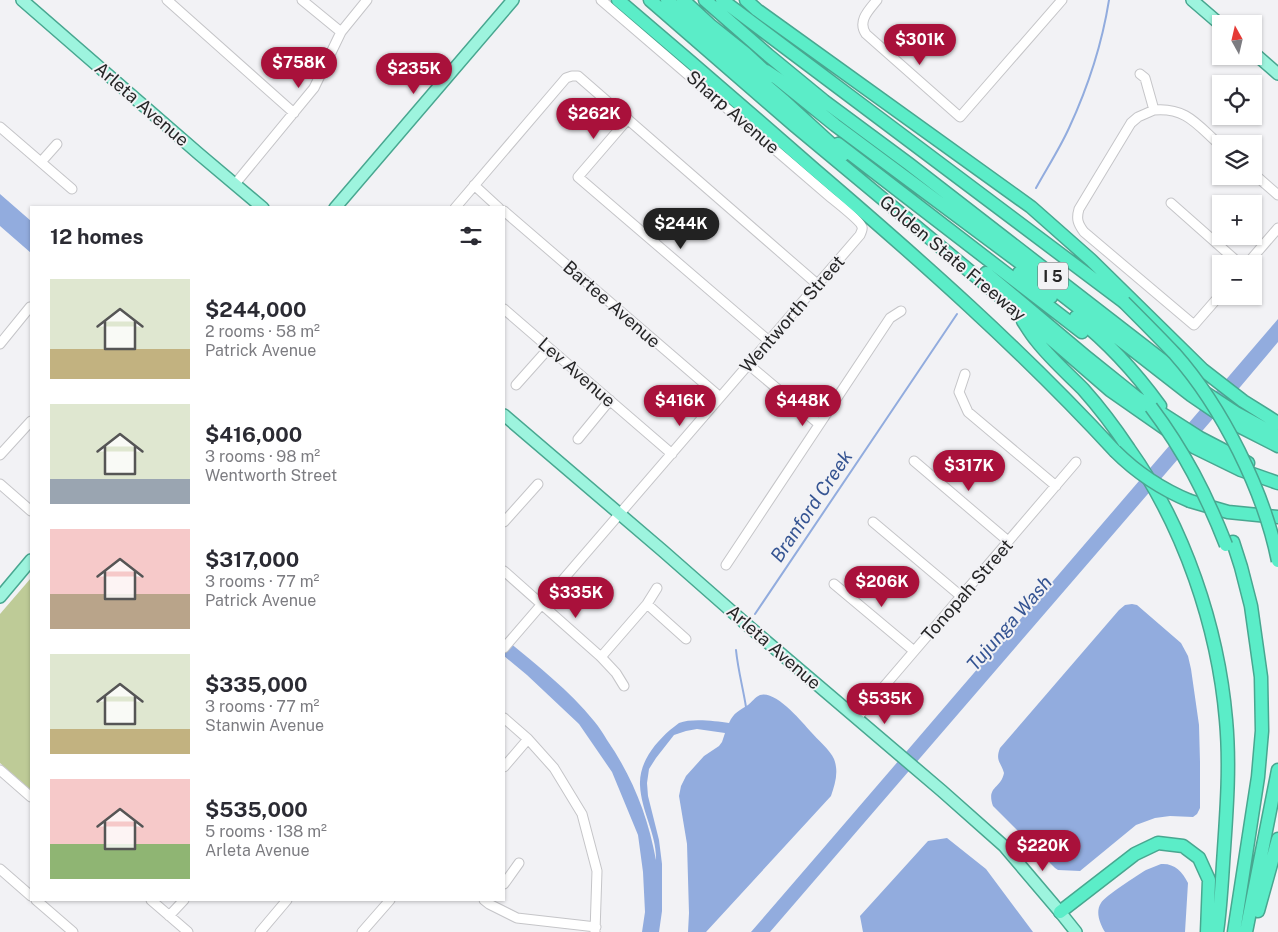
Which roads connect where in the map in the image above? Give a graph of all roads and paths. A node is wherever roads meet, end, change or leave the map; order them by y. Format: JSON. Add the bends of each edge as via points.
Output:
{"nodes":[{"id":1,"x":22,"y":0,"type":"edge"},
{"id":2,"x":167,"y":0,"type":"edge"},
{"id":3,"x":302,"y":0,"type":"edge"},
{"id":4,"x":367,"y":0,"type":"edge"},
{"id":5,"x":513,"y":0,"type":"edge"},
{"id":6,"x":601,"y":0,"type":"edge"},
{"id":7,"x":618,"y":0,"type":"edge"},
{"id":8,"x":650,"y":0,"type":"edge"},
{"id":9,"x":666,"y":0,"type":"edge"},
{"id":10,"x":683,"y":0,"type":"edge"},
{"id":11,"x":704,"y":0,"type":"edge"},
{"id":12,"x":722,"y":0,"type":"edge"},
{"id":13,"x":746,"y":0,"type":"edge"},
{"id":14,"x":877,"y":0,"type":"edge"},
{"id":15,"x":1062,"y":0,"type":"edge"},
{"id":16,"x":1192,"y":0,"type":"edge"},
{"id":17,"x":1212,"y":17,"type":"edge"},
{"id":18,"x":341,"y":32,"type":"junction"},
{"id":19,"x":1262,"y":60,"type":"edge"},
{"id":20,"x":766,"y":71,"type":"junction"},
{"id":21,"x":1140,"y":74,"type":"dead end"},
{"id":22,"x":1278,"y":74,"type":"edge"},
{"id":23,"x":1154,"y":110,"type":"junction"},
{"id":24,"x":294,"y":112,"type":"junction"},
{"id":25,"x":628,"y":119,"type":"junction"},
{"id":26,"x":0,"y":127,"type":"edge"},
{"id":27,"x":815,"y":129,"type":"junction"},
{"id":28,"x":1212,"y":138,"type":"edge"},
{"id":29,"x":57,"y":144,"type":"dead end"},
{"id":30,"x":41,"y":162,"type":"junction"},
{"id":31,"x":1262,"y":181,"type":"edge"},
{"id":32,"x":234,"y":184,"type":"junction"},
{"id":33,"x":474,"y":186,"type":"junction"},
{"id":34,"x":72,"y":189,"type":"dead end"},
{"id":35,"x":1278,"y":195,"type":"edge"},
{"id":36,"x":1171,"y":203,"type":"dead end"},
{"id":37,"x":261,"y":206,"type":"edge"},
{"id":38,"x":337,"y":206,"type":"edge"},
{"id":39,"x":457,"y":206,"type":"edge"},
{"id":40,"x":497,"y":206,"type":"edge"},
{"id":41,"x":505,"y":212,"type":"edge"},
{"id":42,"x":862,"y":227,"type":"joint"},
{"id":43,"x":1278,"y":228,"type":"edge"},
{"id":44,"x":1230,"y":255,"type":"edge"},
{"id":45,"x":1255,"y":255,"type":"edge"},
{"id":46,"x":817,"y":284,"type":"junction"},
{"id":47,"x":1212,"y":304,"type":"edge"},
{"id":48,"x":30,"y":307,"type":"edge"},
{"id":49,"x":505,"y":310,"type":"edge"},
{"id":50,"x":900,"y":310,"type":"dead end"},
{"id":51,"x":1015,"y":310,"type":"junction"},
{"id":52,"x":769,"y":341,"type":"junction"},
{"id":53,"x":0,"y":344,"type":"edge"},
{"id":54,"x":548,"y":348,"type":"junction"},
{"id":55,"x":749,"y":365,"type":"junction"},
{"id":56,"x":965,"y":374,"type":"dead end"},
{"id":57,"x":516,"y":385,"type":"dead end"},
{"id":58,"x":1194,"y":391,"type":"junction"},
{"id":59,"x":720,"y":397,"type":"junction"},
{"id":60,"x":610,"y":400,"type":"junction"},
{"id":61,"x":1156,"y":406,"type":"junction"},
{"id":62,"x":505,"y":416,"type":"edge"},
{"id":63,"x":1232,"y":417,"type":"junction"},
{"id":64,"x":30,"y":422,"type":"edge"},
{"id":65,"x":1278,"y":423,"type":"edge"},
{"id":66,"x":819,"y":424,"type":"junction"},
{"id":67,"x":1176,"y":430,"type":"junction"},
{"id":68,"x":1278,"y":436,"type":"edge"},
{"id":69,"x":578,"y":439,"type":"dead end"},
{"id":70,"x":1197,"y":443,"type":"junction"},
{"id":71,"x":1278,"y":446,"type":"edge"},
{"id":72,"x":672,"y":454,"type":"junction"},
{"id":73,"x":0,"y":455,"type":"edge"},
{"id":74,"x":914,"y":461,"type":"dead end"},
{"id":75,"x":1076,"y":462,"type":"dead end"},
{"id":76,"x":1278,"y":475,"type":"edge"},
{"id":77,"x":1278,"y":483,"type":"edge"},
{"id":78,"x":0,"y":484,"type":"edge"},
{"id":79,"x":538,"y":484,"type":"dead end"},
{"id":80,"x":1056,"y":486,"type":"junction"},
{"id":81,"x":30,"y":510,"type":"edge"},
{"id":82,"x":620,"y":514,"type":"junction"},
{"id":83,"x":1278,"y":517,"type":"edge"},
{"id":84,"x":505,"y":521,"type":"edge"},
{"id":85,"x":873,"y":522,"type":"dead end"},
{"id":86,"x":1008,"y":541,"type":"junction"},
{"id":87,"x":1229,"y":544,"type":"junction"},
{"id":88,"x":30,"y":561,"type":"edge"},
{"id":89,"x":1278,"y":562,"type":"edge"},
{"id":90,"x":726,"y":565,"type":"dead end"},
{"id":91,"x":505,"y":572,"type":"edge"},
{"id":92,"x":834,"y":584,"type":"dead end"},
{"id":93,"x":657,"y":588,"type":"dead end"},
{"id":94,"x":962,"y":596,"type":"junction"},
{"id":95,"x":0,"y":597,"type":"edge"},
{"id":96,"x":647,"y":604,"type":"junction"},
{"id":97,"x":541,"y":605,"type":"junction"},
{"id":98,"x":686,"y":639,"type":"dead end"},
{"id":99,"x":505,"y":647,"type":"edge"},
{"id":100,"x":914,"y":651,"type":"junction"},
{"id":101,"x":601,"y":657,"type":"junction"},
{"id":102,"x":624,"y":686,"type":"dead end"},
{"id":103,"x":857,"y":718,"type":"junction"},
{"id":104,"x":505,"y":719,"type":"edge"},
{"id":105,"x":528,"y":739,"type":"junction"},
{"id":106,"x":505,"y":766,"type":"edge"},
{"id":107,"x":0,"y":770,"type":"edge"},
{"id":108,"x":1278,"y":770,"type":"edge"},
{"id":109,"x":30,"y":796,"type":"edge"},
{"id":110,"x":1278,"y":839,"type":"edge"},
{"id":111,"x":519,"y":864,"type":"dead end"},
{"id":112,"x":0,"y":869,"type":"edge"},
{"id":113,"x":505,"y":883,"type":"edge"},
{"id":114,"x":30,"y":895,"type":"edge"},
{"id":115,"x":37,"y":901,"type":"edge"},
{"id":116,"x":151,"y":901,"type":"edge"},
{"id":117,"x":183,"y":901,"type":"edge"},
{"id":118,"x":286,"y":901,"type":"edge"},
{"id":119,"x":389,"y":901,"type":"edge"},
{"id":120,"x":489,"y":901,"type":"edge"},
{"id":121,"x":1060,"y":912,"type":"junction"},
{"id":122,"x":169,"y":916,"type":"junction"},
{"id":123,"x":596,"y":929,"type":"edge"},
{"id":124,"x":73,"y":932,"type":"edge"},
{"id":125,"x":188,"y":932,"type":"edge"},
{"id":126,"x":260,"y":932,"type":"edge"},
{"id":127,"x":362,"y":932,"type":"edge"},
{"id":128,"x":1076,"y":932,"type":"edge"},
{"id":129,"x":1207,"y":932,"type":"edge"},
{"id":130,"x":1218,"y":932,"type":"edge"},
{"id":131,"x":1226,"y":932,"type":"edge"},
{"id":132,"x":1234,"y":932,"type":"edge"},
{"id":133,"x":1246,"y":932,"type":"edge"},
{"id":134,"x":1250,"y":932,"type":"edge"}],
"edges":[{"from":1,"to":32,"type":"main road","name":"Arleta Avenue"},
{"from":2,"to":24,"type":"street"},
{"from":3,"to":18,"type":"street"},
{"from":4,"to":18,"type":"street"},
{"from":5,"to":38,"type":"main road"},
{"from":6,"to":42,"type":"street","name":"Sharp Avenue"},
{"from":7,"to":83,"type":"highway","bridge":true,"via":[[970,305],[1131,466],[1149,480],[1190,500],[1228,512]]},
{"from":8,"to":51,"type":"highway","name":"Golden State Freeway"},
{"from":9,"to":27,"type":"highway"},
{"from":10,"to":20,"type":"highway"},
{"from":11,"to":58,"type":"highway","number":"I 5","via":[[824,101],[909,164]]},
{"from":12,"to":89,"type":"highway","bridge":true,"via":[[1124,302],[1175,355],[1217,412],[1261,502]]},
{"from":13,"to":65,"type":"highway","via":[[1031,207],[1091,260],[1203,370]]},
{"from":14,"to":15,"type":"street","via":[[867,12],[863,30],[960,117]]},
{"from":16,"to":17,"type":"main road"},
{"from":18,"to":24,"type":"street","via":[[314,88]]},
{"from":19,"to":22,"type":"main road"},
{"from":20,"to":58,"type":"highway"},
{"from":20,"to":61,"type":"highway","via":[[776,83],[878,165],[1096,332],[1133,371]]},
{"from":21,"to":23,"type":"street","via":[[1145,78]]},
{"from":23,"to":28,"type":"street","via":[[1165,109],[1186,115]]},
{"from":23,"to":47,"type":"street","via":[[1131,123],[1079,209],[1078,225],[1194,325]]},
{"from":24,"to":32,"type":"street"},
{"from":25,"to":33,"type":"street","via":[[578,76],[566,78]]},
{"from":25,"to":46,"type":"street"},
{"from":25,"to":52,"type":"street","via":[[578,177]]},
{"from":26,"to":30,"type":"street"},
{"from":27,"to":61,"type":"highway","via":[[1090,338]]},
{"from":27,"to":67,"type":"highway"},
{"from":29,"to":30,"type":"street"},
{"from":30,"to":34,"type":"street"},
{"from":31,"to":35,"type":"street"},
{"from":32,"to":37,"type":"main road","name":"Arleta Avenue"},
{"from":33,"to":39,"type":"street"},
{"from":33,"to":40,"type":"street"},
{"from":36,"to":44,"type":"street"},
{"from":41,"to":59,"type":"street","name":"Bartee Avenue"},
{"from":42,"to":46,"type":"street","name":"Wentworth Street","via":[[860,235]]},
{"from":43,"to":45,"type":"street"},
{"from":46,"to":52,"type":"street","name":"Wentworth Street"},
{"from":48,"to":53,"type":"street"},
{"from":49,"to":54,"type":"street","name":"Lev Avenue"},
{"from":50,"to":66,"type":"street","via":[[890,318]]},
{"from":51,"to":67,"type":"highway","name":"Golden State Freeway","via":[[1110,390]]},
{"from":51,"to":130,"type":"highway","bridge":true,"via":[[1036,340],[1098,406],[1144,471],[1189,562],[1204,605],[1222,684],[1228,764]]},
{"from":52,"to":55,"type":"street","name":"Wentworth Street"},
{"from":54,"to":57,"type":"street"},
{"from":54,"to":60,"type":"street","name":"Lev Avenue"},
{"from":55,"to":59,"type":"street","name":"Wentworth Street"},
{"from":55,"to":66,"type":"street"},
{"from":56,"to":80,"type":"street","via":[[959,392],[968,412]]},
{"from":58,"to":63,"type":"highway","number":"I 5","bridge":true},
{"from":59,"to":72,"type":"street","name":"Wentworth Street"},
{"from":60,"to":69,"type":"street"},
{"from":60,"to":72,"type":"street","name":"Lev Avenue"},
{"from":61,"to":87,"type":"highway","via":[[1170,419],[1199,465],[1211,488]]},
{"from":62,"to":82,"type":"main road","name":"Arleta Avenue"},
{"from":63,"to":68,"type":"highway","number":"I 5"},
{"from":63,"to":71,"type":"highway"},
{"from":64,"to":73,"type":"street"},
{"from":66,"to":90,"type":"street"},
{"from":67,"to":70,"type":"highway","name":"Golden State Freeway"},
{"from":70,"to":76,"type":"highway"},
{"from":70,"to":77,"type":"highway","name":"Golden State Freeway","via":[[1241,470]]},
{"from":72,"to":82,"type":"street","name":"Wentworth Street"},
{"from":74,"to":86,"type":"street"},
{"from":75,"to":80,"type":"street","name":"Tonopah Street"},
{"from":78,"to":81,"type":"street"},
{"from":79,"to":84,"type":"street"},
{"from":80,"to":86,"type":"street","name":"Tonopah Street"},
{"from":82,"to":97,"type":"street","name":"Wentworth Street"},
{"from":82,"to":103,"type":"main road","name":"Arleta Avenue"},
{"from":85,"to":94,"type":"street"},
{"from":86,"to":94,"type":"street","name":"Tonopah Street"},
{"from":87,"to":131,"type":"highway","via":[[1243,608],[1252,678],[1254,730],[1251,776]]},
{"from":87,"to":132,"type":"highway","via":[[1241,567],[1251,606],[1261,678],[1262,731]]},
{"from":88,"to":95,"type":"main road"},
{"from":91,"to":97,"type":"street"},
{"from":92,"to":100,"type":"street"},
{"from":93,"to":96,"type":"street"},
{"from":94,"to":100,"type":"street","name":"Tonopah Street"},
{"from":96,"to":98,"type":"street"},
{"from":96,"to":101,"type":"street"},
{"from":97,"to":99,"type":"street","name":"Wentworth Street"},
{"from":97,"to":101,"type":"street"},
{"from":100,"to":103,"type":"street","name":"Tonopah Street"},
{"from":101,"to":102,"type":"street"},
{"from":103,"to":121,"type":"main road","name":"Arleta Avenue","via":[[1004,846]]},
{"from":104,"to":105,"type":"street"},
{"from":105,"to":106,"type":"street"},
{"from":105,"to":123,"type":"street","via":[[554,768],[582,814],[597,871]]},
{"from":107,"to":109,"type":"street"},
{"from":108,"to":133,"type":"highway"},
{"from":110,"to":134,"type":"highway"},
{"from":111,"to":113,"type":"street"},
{"from":112,"to":114,"type":"street"},
{"from":115,"to":124,"type":"street"},
{"from":116,"to":122,"type":"street"},
{"from":117,"to":122,"type":"street"},
{"from":118,"to":126,"type":"street"},
{"from":119,"to":127,"type":"street"},
{"from":120,"to":123,"type":"street","via":[[518,918]]},
{"from":121,"to":128,"type":"main road","name":"Arleta Avenue"},
{"from":121,"to":129,"type":"highway","via":[[1135,854],[1158,843],[1183,846],[1199,858],[1209,880]]},
{"from":122,"to":125,"type":"street"}]}
